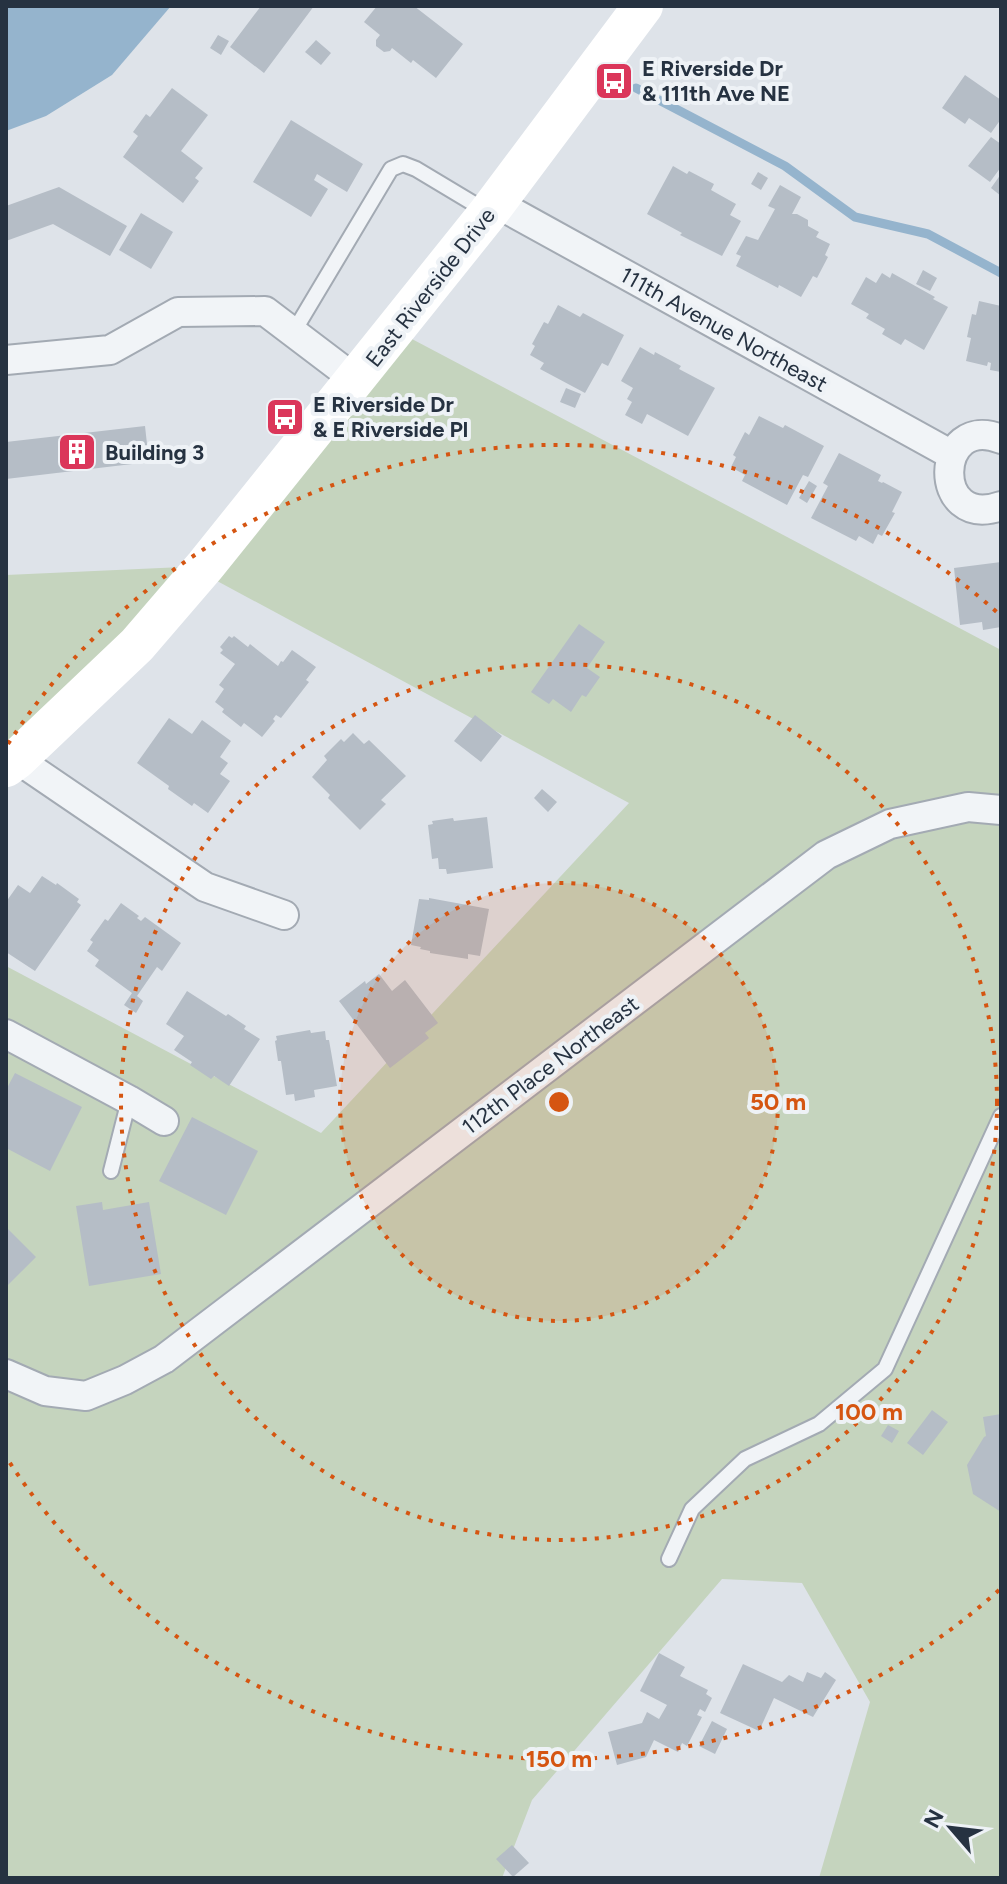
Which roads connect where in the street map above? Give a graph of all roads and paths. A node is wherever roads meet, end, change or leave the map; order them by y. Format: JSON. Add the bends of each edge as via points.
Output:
{"nodes":[{"id":1,"x":643,"y":6,"type":"edge"},
{"id":2,"x":493,"y":208,"type":"junction"},
{"id":3,"x":293,"y":333,"type":"junction"},
{"id":4,"x":6,"y":360,"type":"edge"},
{"id":5,"x":356,"y":380,"type":"junction"},
{"id":6,"x":1001,"y":439,"type":"edge"},
{"id":7,"x":952,"y":455,"type":"junction"},
{"id":8,"x":1001,"y":506,"type":"edge"},
{"id":9,"x":12,"y":763,"type":"edge"},
{"id":10,"x":1001,"y":810,"type":"edge"},
{"id":11,"x":284,"y":915,"type":"dead end"},
{"id":12,"x":6,"y":1034,"type":"edge"},
{"id":13,"x":129,"y":1100,"type":"junction"},
{"id":14,"x":1001,"y":1116,"type":"edge"},
{"id":15,"x":164,"y":1121,"type":"dead end"},
{"id":16,"x":111,"y":1171,"type":"dead end"},
{"id":17,"x":6,"y":1374,"type":"edge"},
{"id":18,"x":669,"y":1559,"type":"dead end"}],
"edges":[{"from":1,"to":2,"type":"main road","name":"East Riverside Drive"},
{"from":2,"to":3,"type":"lane","via":[[403,164],[391,169]]},
{"from":2,"to":5,"type":"main road","name":"East Riverside Drive"},
{"from":2,"to":7,"type":"street","name":"111th Avenue Northeast"},
{"from":3,"to":4,"type":"street","via":[[265,311],[178,312],[110,350]]},
{"from":3,"to":5,"type":"street"},
{"from":5,"to":9,"type":"main road","name":"East Riverside Drive","via":[[137,645]]},
{"from":6,"to":7,"type":"street","via":[[971,437]]},
{"from":7,"to":8,"type":"street","via":[[948,480],[953,492],[973,508]]},
{"from":9,"to":11,"type":"street","via":[[205,887]]},
{"from":10,"to":17,"type":"street","name":"112th Place Northeast","via":[[968,807],[890,824],[826,855],[164,1359],[86,1396],[45,1391]]},
{"from":12,"to":13,"type":"street"},
{"from":13,"to":15,"type":"street"},
{"from":13,"to":16,"type":"lane"},
{"from":14,"to":18,"type":"lane","via":[[885,1369],[819,1424],[745,1459],[692,1509]]}]}
